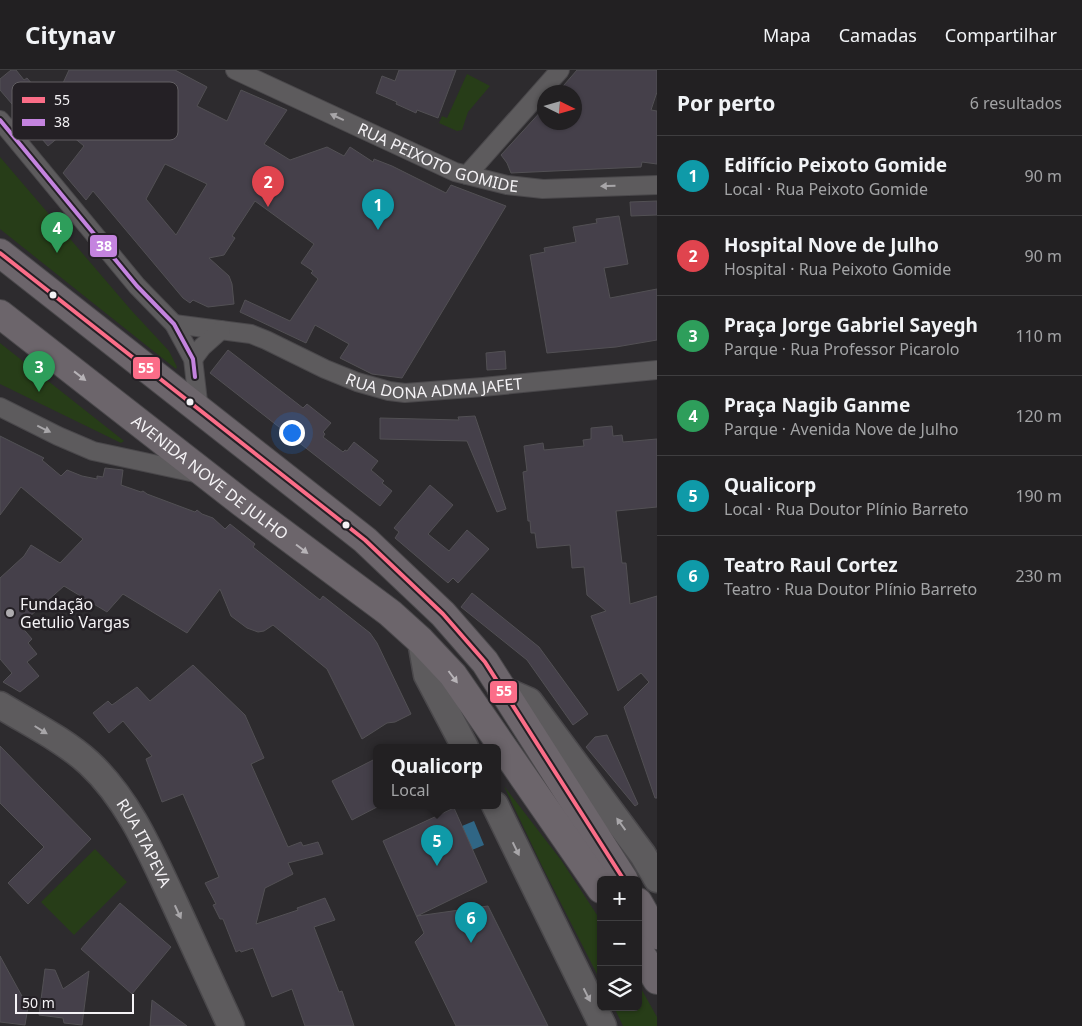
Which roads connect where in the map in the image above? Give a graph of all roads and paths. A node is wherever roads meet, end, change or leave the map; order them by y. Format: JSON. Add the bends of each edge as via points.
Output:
{"nodes":[{"id":1,"x":235,"y":70,"type":"edge"},
{"id":2,"x":560,"y":70,"type":"edge"},
{"id":3,"x":0,"y":120,"type":"edge"},
{"id":4,"x":12,"y":135,"type":"edge"},
{"id":5,"x":17,"y":140,"type":"edge"},
{"id":6,"x":467,"y":175,"type":"junction"},
{"id":7,"x":657,"y":185,"type":"edge"},
{"id":8,"x":0,"y":253,"type":"edge"},
{"id":9,"x":0,"y":314,"type":"edge"},
{"id":10,"x":174,"y":324,"type":"junction"},
{"id":11,"x":221,"y":330,"type":"junction"},
{"id":12,"x":193,"y":360,"type":"junction"},
{"id":13,"x":657,"y":370,"type":"edge"},
{"id":14,"x":0,"y":407,"type":"edge"},
{"id":15,"x":199,"y":410,"type":"junction"},
{"id":16,"x":208,"y":476,"type":"junction"},
{"id":17,"x":421,"y":641,"type":"junction"},
{"id":18,"x":501,"y":688,"type":"junction"},
{"id":19,"x":0,"y":705,"type":"edge"},
{"id":20,"x":463,"y":744,"type":"edge"},
{"id":21,"x":500,"y":744,"type":"edge"},
{"id":22,"x":501,"y":745,"type":"edge"},
{"id":23,"x":496,"y":809,"type":"edge"},
{"id":24,"x":650,"y":853,"type":"edge"},
{"id":25,"x":621,"y":876,"type":"edge"},
{"id":26,"x":657,"y":879,"type":"edge"},
{"id":27,"x":597,"y":883,"type":"edge"},
{"id":28,"x":642,"y":909,"type":"edge"},
{"id":29,"x":657,"y":935,"type":"edge"},
{"id":30,"x":642,"y":956,"type":"edge"},
{"id":31,"x":657,"y":980,"type":"edge"},
{"id":32,"x":231,"y":1026,"type":"edge"},
{"id":33,"x":603,"y":1026,"type":"edge"}],
"edges":[{"from":6,"to":1,"type":"street","name":"RUA PEIXOTO GOMIDE","one_way":true},
{"from":2,"to":6,"type":"street"},
{"from":3,"to":4,"type":"street"},
{"from":5,"to":10,"type":"street","via":[[137,286]]},
{"from":7,"to":6,"type":"street","name":"RUA PEIXOTO GOMIDE","one_way":true,"via":[[543,189],[507,185]]},
{"from":8,"to":15,"type":"main road"},
{"from":9,"to":16,"type":"main road","name":"AVENIDA NOVE DE JULHO","one_way":true},
{"from":10,"to":11,"type":"street","name":"RUA DONA ADMA JAFET"},
{"from":10,"to":12,"type":"street"},
{"from":11,"to":12,"type":"street","via":[[202,346]]},
{"from":11,"to":13,"type":"street","name":"RUA DONA ADMA JAFET","via":[[251,334],[357,382],[405,393]]},
{"from":12,"to":15,"type":"street"},
{"from":14,"to":16,"type":"street","one_way":true,"via":[[93,451]]},
{"from":15,"to":18,"type":"main road","via":[[365,540],[443,614],[484,662]]},
{"from":16,"to":17,"type":"main road","name":"AVENIDA NOVE DE JULHO","one_way":true},
{"from":17,"to":20,"type":"main road","via":[[427,676]]},
{"from":17,"to":21,"type":"main road","name":"AVENIDA NOVE DE JULHO","one_way":true,"via":[[453,675]]},
{"from":24,"to":18,"type":"main road","one_way":true,"via":[[529,700]]},
{"from":18,"to":25,"type":"main road"},
{"from":19,"to":32,"type":"main road","name":"RUA ITAPEVA","one_way":true,"via":[[88,762],[126,806]]},
{"from":22,"to":27,"type":"main road","name":"AVENIDA NOVE DE JULHO","one_way":true},
{"from":23,"to":33,"type":"main road","one_way":true},
{"from":24,"to":26,"type":"main road"},
{"from":28,"to":29,"type":"main road"},
{"from":30,"to":31,"type":"main road"}]}
